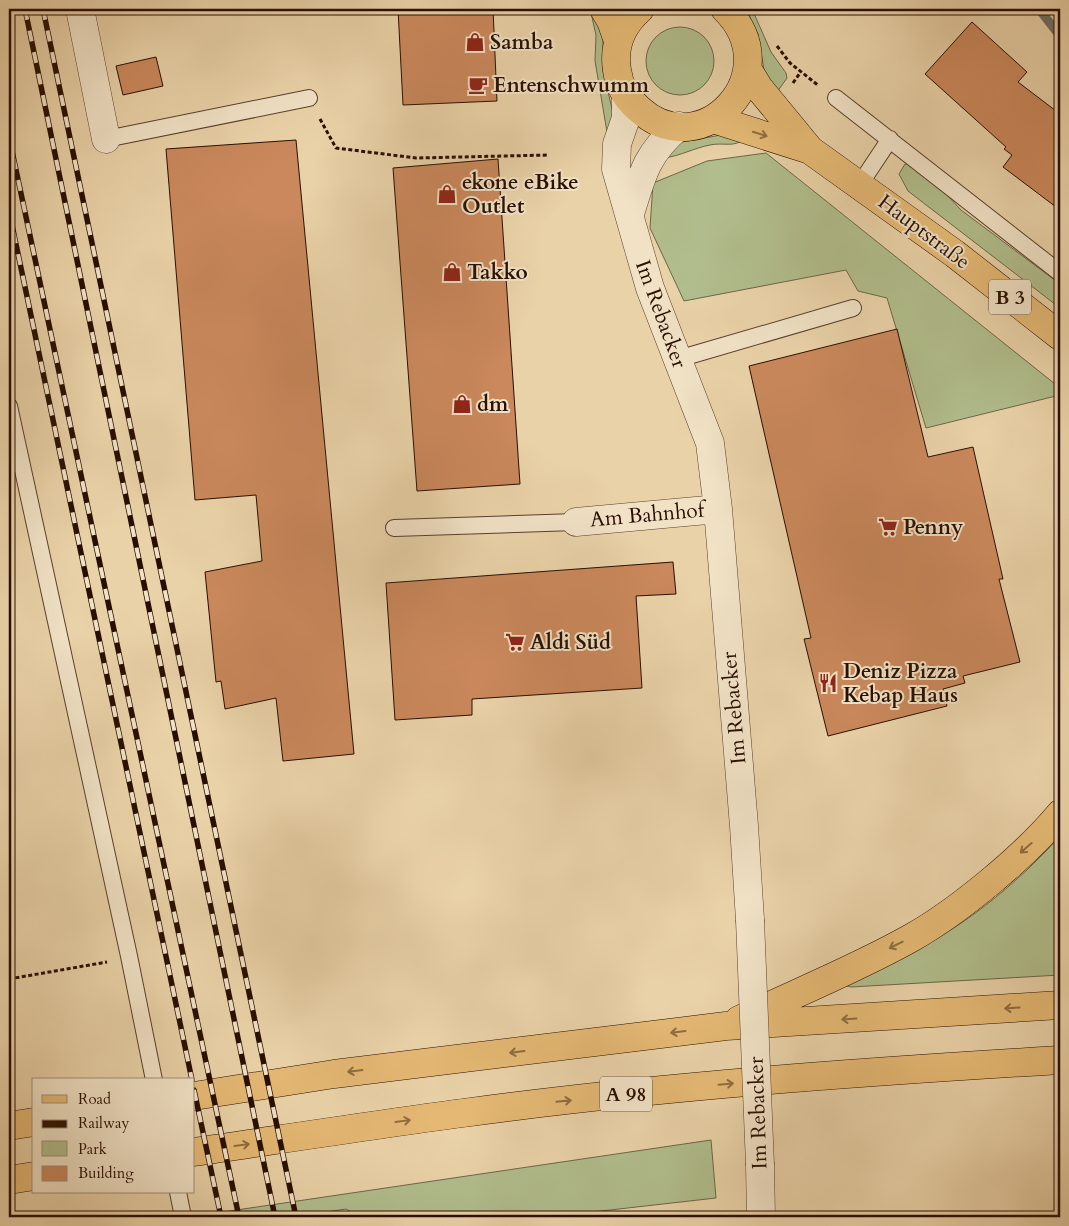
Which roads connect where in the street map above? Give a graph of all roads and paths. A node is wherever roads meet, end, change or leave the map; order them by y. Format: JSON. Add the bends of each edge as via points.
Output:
{"nodes":[{"id":1,"x":80,"y":9,"type":"edge"},
{"id":2,"x":604,"y":9,"type":"edge"},
{"id":3,"x":640,"y":9,"type":"edge"},
{"id":4,"x":725,"y":9,"type":"edge"},
{"id":5,"x":618,"y":41,"type":"junction"},
{"id":6,"x":775,"y":44,"type":"dead end"},
{"id":7,"x":748,"y":70,"type":"junction"},
{"id":8,"x":800,"y":73,"type":"dead end"},
{"id":9,"x":626,"y":94,"type":"junction"},
{"id":10,"x":309,"y":98,"type":"joint"},
{"id":11,"x":836,"y":98,"type":"dead end"},
{"id":12,"x":714,"y":119,"type":"junction"},
{"id":13,"x":679,"y":126,"type":"junction"},
{"id":14,"x":106,"y":139,"type":"joint"},
{"id":15,"x":890,"y":139,"type":"junction"},
{"id":16,"x":810,"y":150,"type":"junction"},
{"id":17,"x":548,"y":155,"type":"dead end"},
{"id":18,"x":860,"y":184,"type":"junction"},
{"id":19,"x":630,"y":214,"type":"junction"},
{"id":20,"x":1060,"y":273,"type":"edge"},
{"id":21,"x":853,"y":308,"type":"dead end"},
{"id":22,"x":1060,"y":336,"type":"edge"},
{"id":23,"x":678,"y":360,"type":"junction"},
{"id":24,"x":9,"y":406,"type":"edge"},
{"id":25,"x":718,"y":509,"type":"junction"},
{"id":26,"x":576,"y":522,"type":"joint"},
{"id":27,"x":394,"y":528,"type":"dead end"},
{"id":28,"x":1060,"y":814,"type":"edge"},
{"id":29,"x":129,"y":956,"type":"junction"},
{"id":30,"x":9,"y":979,"type":"edge"},
{"id":31,"x":1060,"y":1005,"type":"edge"},
{"id":32,"x":726,"y":1026,"type":"junction"},
{"id":33,"x":1060,"y":1060,"type":"edge"},
{"id":34,"x":154,"y":1078,"type":"edge"},
{"id":35,"x":195,"y":1096,"type":"edge"},
{"id":36,"x":32,"y":1122,"type":"edge"},
{"id":37,"x":9,"y":1126,"type":"edge"},
{"id":38,"x":195,"y":1152,"type":"edge"},
{"id":39,"x":32,"y":1176,"type":"edge"},
{"id":40,"x":9,"y":1180,"type":"edge"},
{"id":41,"x":178,"y":1194,"type":"edge"},
{"id":42,"x":183,"y":1217,"type":"edge"},
{"id":43,"x":761,"y":1217,"type":"edge"}],
"edges":[{"from":1,"to":14,"type":"street"},
{"from":2,"to":5,"type":"main road"},
{"from":3,"to":5,"type":"main road","via":[[628,22]]},
{"from":4,"to":7,"type":"main road","number":"B 3","via":[[744,36]]},
{"from":5,"to":9,"type":"main road","via":[[616,68]]},
{"from":6,"to":8,"type":"path"},
{"from":7,"to":12,"type":"main road","via":[[737,98]]},
{"from":7,"to":16,"type":"main road","name":"Hauptstraße","number":"B 3"},
{"from":9,"to":13,"type":"main road","via":[[643,113],[660,122]]},
{"from":9,"to":19,"type":"street","name":"Im Rebacker","via":[[626,118],[617,144],[616,169]]},
{"from":10,"to":14,"type":"lane"},
{"from":10,"to":17,"type":"path","via":[[336,148],[416,158]]},
{"from":11,"to":15,"type":"lane"},
{"from":12,"to":13,"type":"main road"},
{"from":12,"to":16,"type":"main road","name":"Hauptstraße","number":"B 3","one_way":true},
{"from":13,"to":19,"type":"street","via":[[649,159]]},
{"from":15,"to":18,"type":"lane"},
{"from":15,"to":20,"type":"lane"},
{"from":16,"to":18,"type":"main road","name":"Hauptstraße","number":"B 3"},
{"from":18,"to":22,"type":"main road","name":"Hauptstraße","number":"B 3"},
{"from":19,"to":23,"type":"street","name":"Im Rebacker","via":[[650,288]]},
{"from":21,"to":23,"type":"lane"},
{"from":23,"to":25,"type":"street","name":"Im Rebacker","via":[[710,443]]},
{"from":24,"to":29,"type":"lane"},
{"from":25,"to":26,"type":"street","name":"Am Bahnhof"},
{"from":25,"to":43,"type":"street","name":"Im Rebacker","bridge":true,"via":[[750,920]]},
{"from":26,"to":27,"type":"lane"},
{"from":28,"to":32,"type":"main road","one_way":true,"via":[[1044,833],[973,895],[912,937]]},
{"from":29,"to":30,"type":"path"},
{"from":29,"to":34,"type":"lane"},
{"from":31,"to":32,"type":"main road","one_way":true},
{"from":32,"to":35,"type":"main road","one_way":true,"via":[[334,1074]]},
{"from":38,"to":33,"type":"main road","number":"A 98","one_way":true,"via":[[464,1112],[701,1086]]},
{"from":36,"to":37,"type":"main road"},
{"from":39,"to":40,"type":"main road"},
{"from":41,"to":42,"type":"lane"}]}
